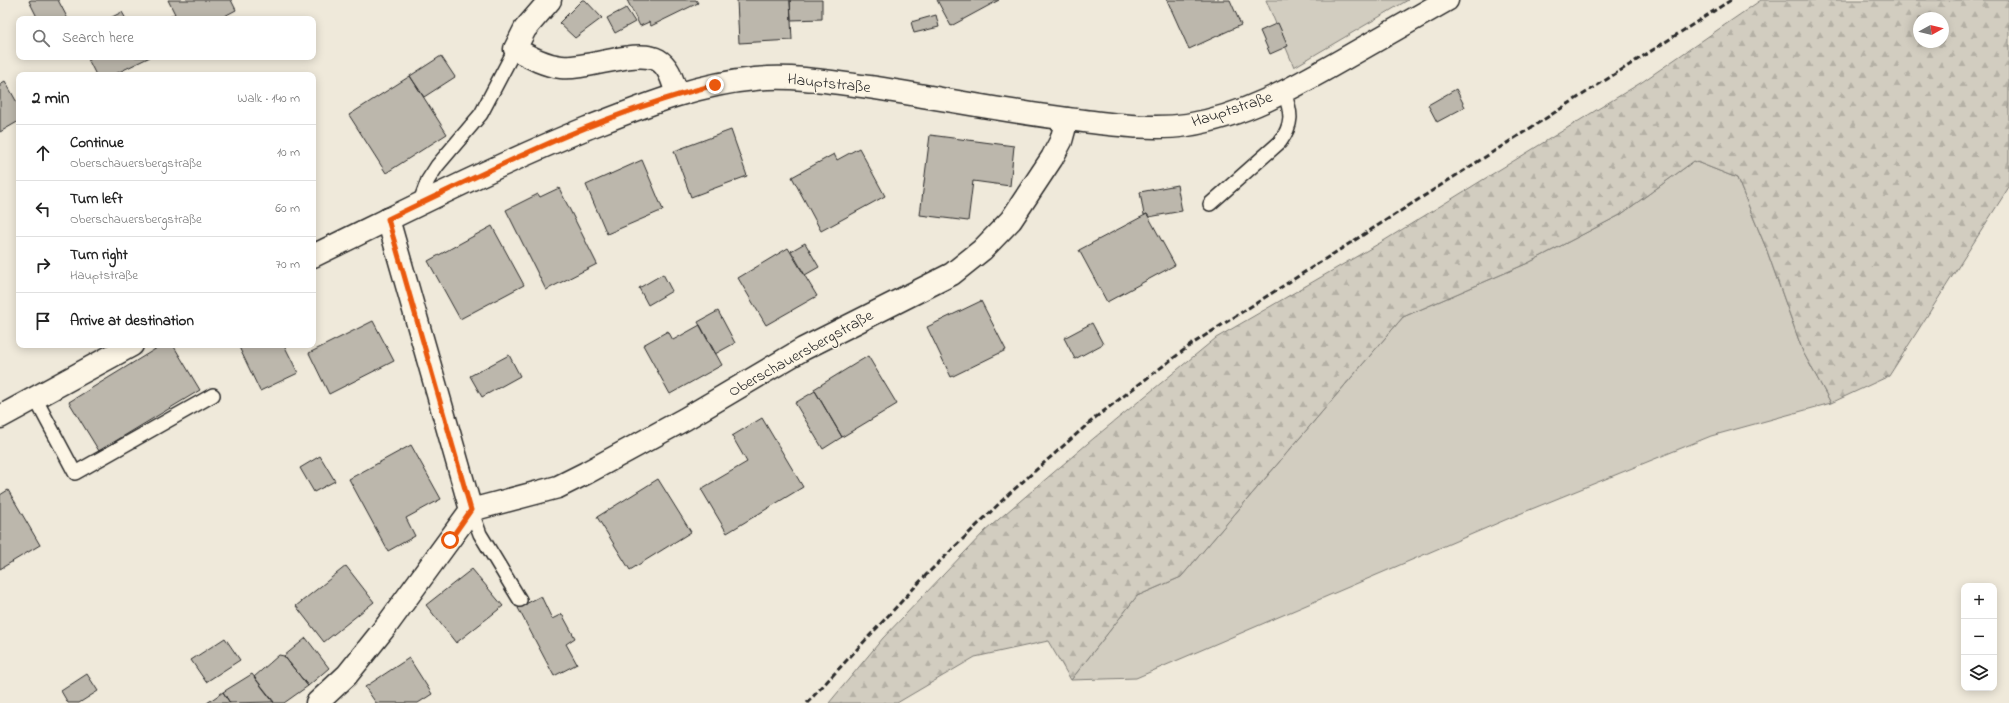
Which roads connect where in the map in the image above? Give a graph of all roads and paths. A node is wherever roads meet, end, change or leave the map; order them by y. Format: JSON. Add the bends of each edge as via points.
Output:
{"nodes":[{"id":1,"x":550,"y":0,"type":"edge"},
{"id":2,"x":1447,"y":0,"type":"edge"},
{"id":3,"x":515,"y":49,"type":"junction"},
{"id":4,"x":1284,"y":93,"type":"junction"},
{"id":5,"x":677,"y":94,"type":"junction"},
{"id":6,"x":1067,"y":119,"type":"junction"},
{"id":7,"x":419,"y":204,"type":"junction"},
{"id":8,"x":1210,"y":204,"type":"dead end"},
{"id":9,"x":388,"y":219,"type":"junction"},
{"id":10,"x":316,"y":255,"type":"edge"},
{"id":11,"x":127,"y":348,"type":"edge"},
{"id":12,"x":213,"y":395,"type":"dead end"},
{"id":13,"x":35,"y":398,"type":"junction"},
{"id":14,"x":0,"y":418,"type":"edge"},
{"id":15,"x":471,"y":510,"type":"junction"},
{"id":16,"x":520,"y":600,"type":"dead end"},
{"id":17,"x":317,"y":703,"type":"edge"}],
"edges":[{"from":1,"to":3,"type":"street","via":[[525,29]]},
{"from":2,"to":4,"type":"street","name":"Hauptstraße"},
{"from":3,"to":5,"type":"street","via":[[538,61],[561,67],[584,66],[624,58],[658,60],[668,70]]},
{"from":3,"to":7,"type":"lane","via":[[481,114],[437,166],[428,180]]},
{"from":4,"to":6,"type":"street","name":"Hauptstraße","via":[[1246,109],[1185,125],[1147,127]]},
{"from":4,"to":8,"type":"lane","via":[[1289,107],[1288,131],[1280,142]]},
{"from":5,"to":6,"type":"street","name":"Hauptstraße","via":[[757,78],[814,79]]},
{"from":5,"to":7,"type":"street","name":"Hauptstraße","via":[[512,160]]},
{"from":6,"to":15,"type":"street","name":"Oberschauersbergstraße","via":[[1052,158],[1010,220],[982,250],[952,274],[803,350],[685,419],[558,487]]},
{"from":7,"to":9,"type":"street","name":"Hauptstraße"},
{"from":9,"to":10,"type":"street","name":"Hauptstraße"},
{"from":9,"to":15,"type":"street"},
{"from":11,"to":13,"type":"street"},
{"from":12,"to":13,"type":"lane","via":[[74,473]]},
{"from":13,"to":14,"type":"street"},
{"from":15,"to":16,"type":"lane","via":[[480,534]]},
{"from":15,"to":17,"type":"street","via":[[382,630],[346,675]]}]}
